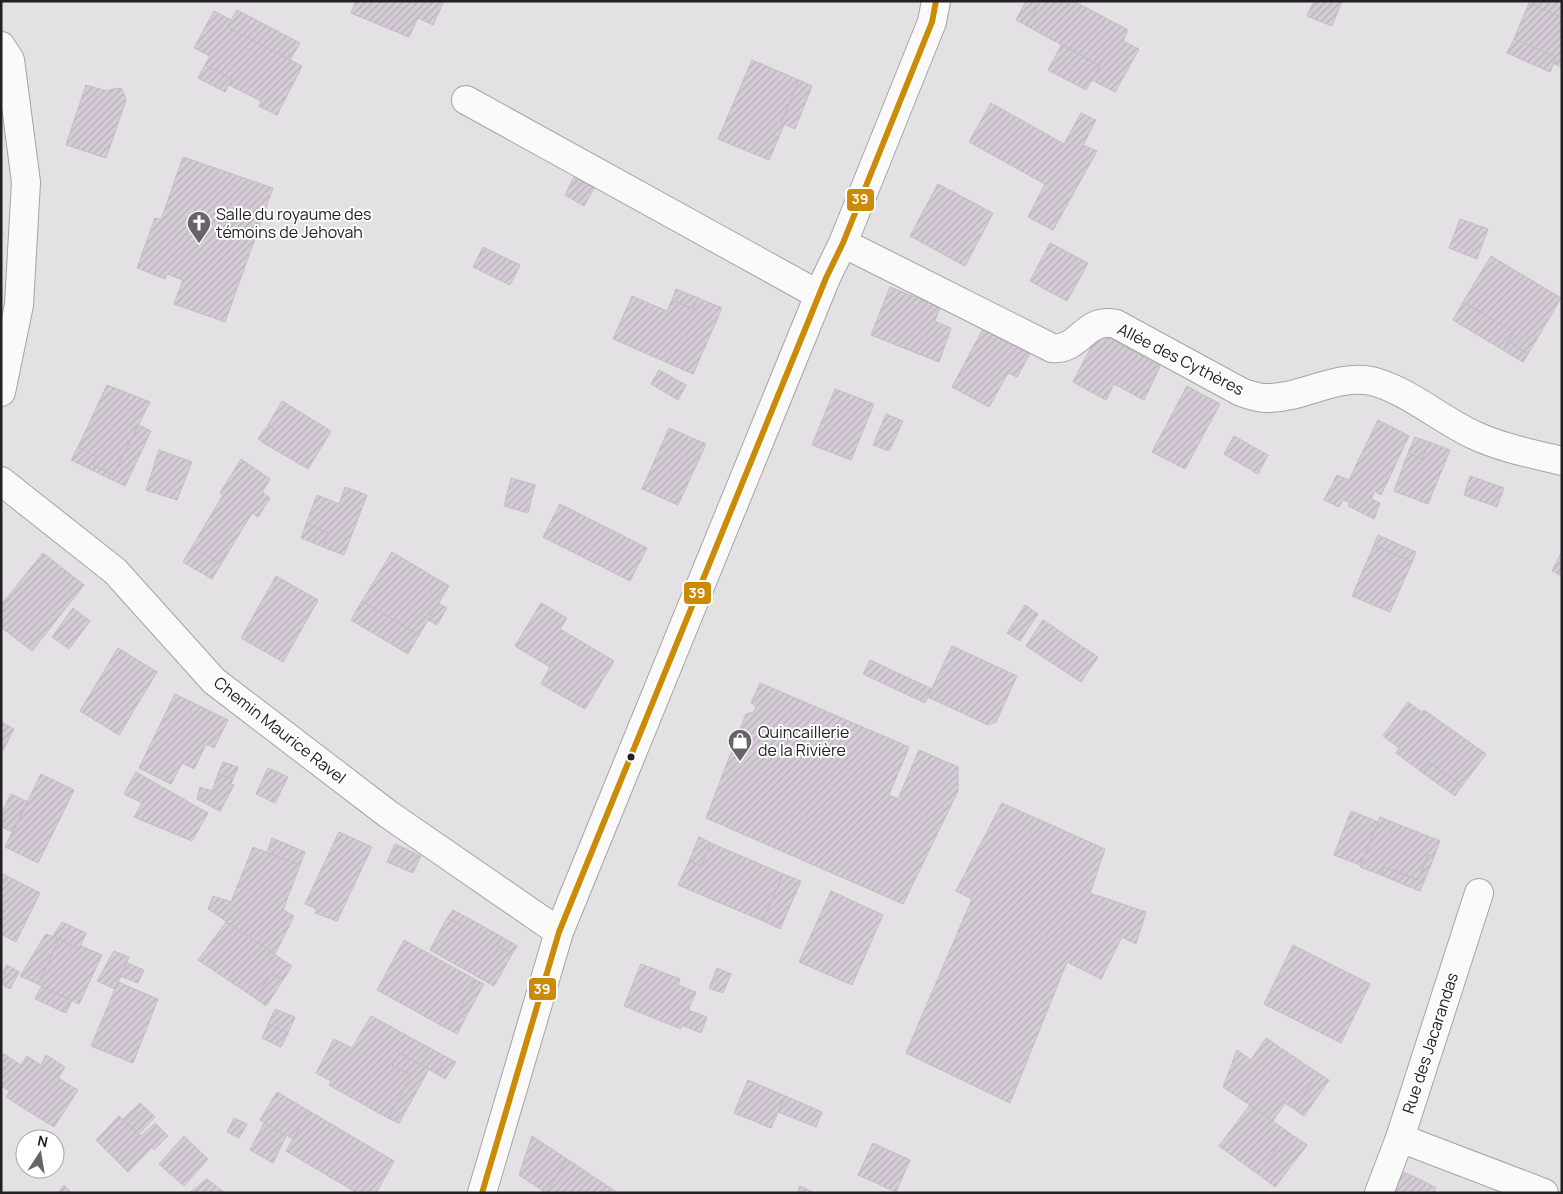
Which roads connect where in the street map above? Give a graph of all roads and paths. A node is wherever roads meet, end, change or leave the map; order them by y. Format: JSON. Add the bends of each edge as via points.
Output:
{"nodes":[{"id":1,"x":936,"y":1,"type":"edge"},
{"id":2,"x":1,"y":46,"type":"edge"},
{"id":3,"x":466,"y":100,"type":"dead end"},
{"id":4,"x":843,"y":243,"type":"junction"},
{"id":5,"x":820,"y":295,"type":"junction"},
{"id":6,"x":1,"y":392,"type":"edge"},
{"id":7,"x":1562,"y":461,"type":"edge"},
{"id":8,"x":1,"y":482,"type":"edge"},
{"id":9,"x":1479,"y":893,"type":"dead end"},
{"id":10,"x":559,"y":932,"type":"junction"},
{"id":11,"x":1400,"y":1138,"type":"junction"},
{"id":12,"x":482,"y":1193,"type":"edge"},
{"id":13,"x":1379,"y":1193,"type":"edge"},
{"id":14,"x":1544,"y":1193,"type":"edge"}],
"edges":[{"from":1,"to":4,"type":"street","via":[[932,22]]},
{"from":2,"to":6,"type":"street","via":[[10,60],[26,182],[19,305]]},
{"from":3,"to":5,"type":"street"},
{"from":4,"to":5,"type":"street"},
{"from":4,"to":7,"type":"street","name":"Allée des Cythères","via":[[1052,348],[1069,346],[1092,326],[1108,322],[1253,396],[1283,396],[1346,381],[1369,380],[1392,389],[1475,436],[1518,451]]},
{"from":5,"to":10,"type":"street"},
{"from":8,"to":10,"type":"street","name":"Chemin Maurice Ravel","via":[[115,571],[214,682],[388,814]]},
{"from":9,"to":11,"type":"street","name":"Rue des Jacarandas"},
{"from":10,"to":12,"type":"street"},
{"from":11,"to":13,"type":"street","name":"Rue des Jacarandas"},
{"from":11,"to":14,"type":"street"}]}
